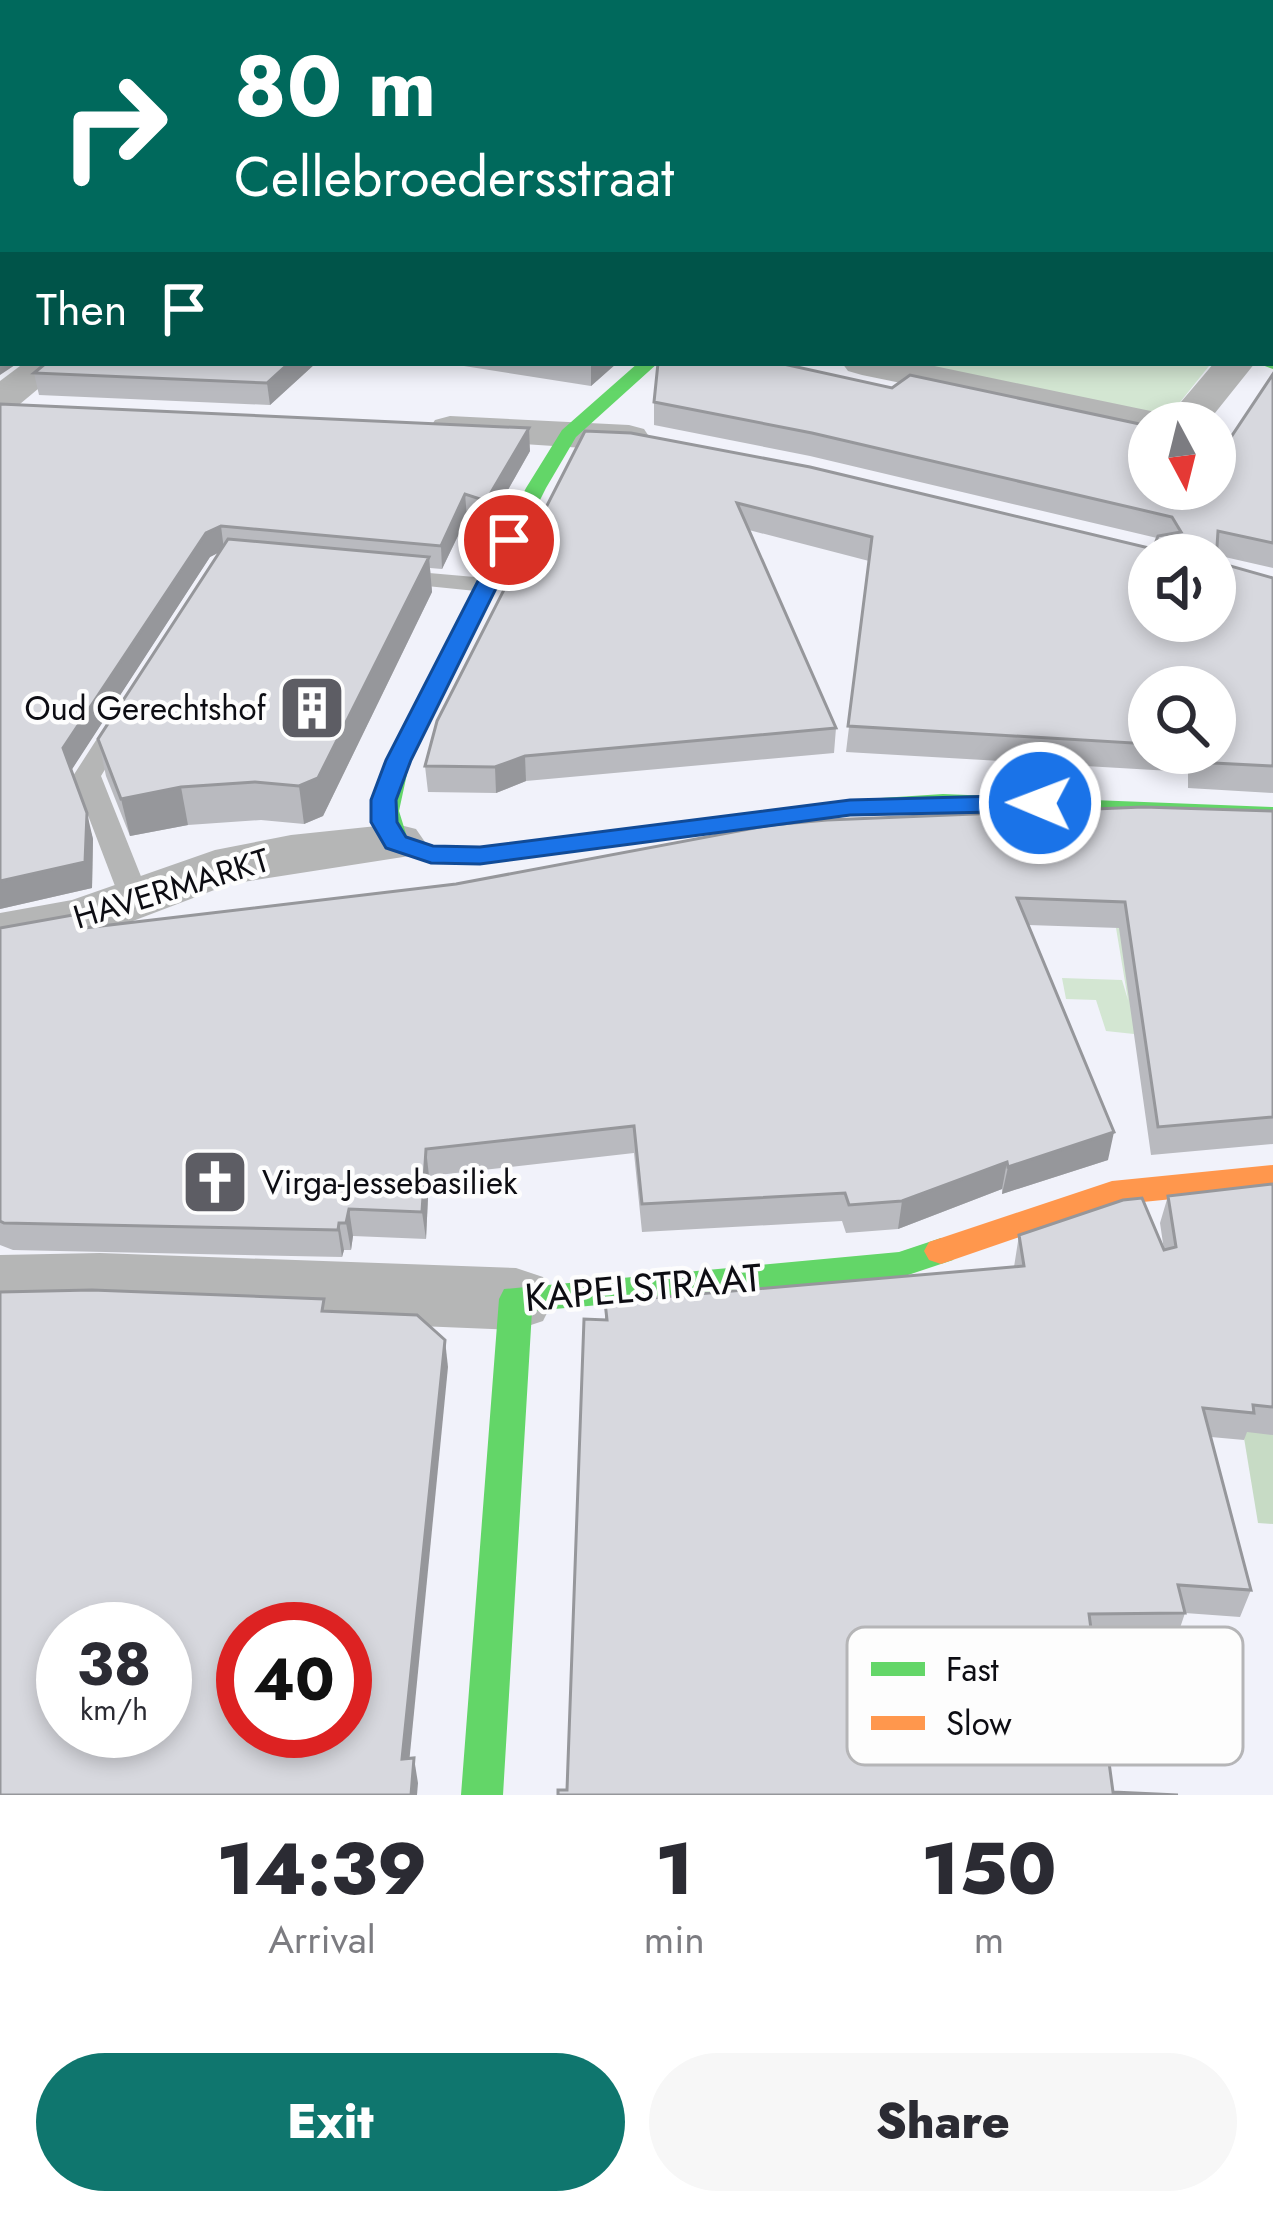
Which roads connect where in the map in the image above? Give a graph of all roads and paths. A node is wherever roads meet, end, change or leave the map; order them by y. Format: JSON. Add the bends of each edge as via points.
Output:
{"nodes":[{"id":1,"x":45,"y":366,"type":"edge"},
{"id":2,"x":646,"y":366,"type":"edge"},
{"id":3,"x":877,"y":366,"type":"edge"},
{"id":4,"x":1240,"y":367,"type":"edge"},
{"id":5,"x":1273,"y":374,"type":"edge"},
{"id":6,"x":1273,"y":393,"type":"edge"},
{"id":7,"x":0,"y":400,"type":"edge"},
{"id":8,"x":1206,"y":402,"type":"edge"},
{"id":9,"x":0,"y":410,"type":"edge"},
{"id":10,"x":46,"y":412,"type":"edge"},
{"id":11,"x":1128,"y":417,"type":"edge"},
{"id":12,"x":416,"y":428,"type":"edge"},
{"id":13,"x":569,"y":434,"type":"junction"},
{"id":14,"x":669,"y":444,"type":"edge"},
{"id":15,"x":367,"y":574,"type":"edge"},
{"id":16,"x":486,"y":585,"type":"junction"},
{"id":17,"x":136,"y":698,"type":"edge"},
{"id":18,"x":1273,"y":815,"type":"edge"},
{"id":19,"x":396,"y":842,"type":"junction"},
{"id":20,"x":135,"y":898,"type":"junction"},
{"id":21,"x":0,"y":933,"type":"edge"},
{"id":22,"x":1273,"y":1177,"type":"edge"},
{"id":23,"x":0,"y":1285,"type":"edge"},
{"id":24,"x":516,"y":1299,"type":"junction"},
{"id":25,"x":482,"y":1795,"type":"edge"}],
"edges":[{"from":1,"to":7,"type":"street"},
{"from":2,"to":13,"type":"street"},
{"from":3,"to":11,"type":"street"},
{"from":4,"to":5,"type":"lane"},
{"from":4,"to":6,"type":"street"},
{"from":4,"to":8,"type":"street"},
{"from":9,"to":10,"type":"street"},
{"from":12,"to":13,"type":"street"},
{"from":13,"to":14,"type":"street"},
{"from":13,"to":16,"type":"street"},
{"from":15,"to":16,"type":"lane"},
{"from":16,"to":19,"type":"street","via":[[398,760],[384,800],[384,822]]},
{"from":17,"to":20,"type":"lane","via":[[87,776]]},
{"from":18,"to":19,"type":"street","name":"HAVERMARKT","via":[[944,802],[480,855],[431,854]]},
{"from":19,"to":20,"type":"street","name":"HAVERMARKT","via":[[215,869]]},
{"from":20,"to":21,"type":"street","name":"HAVERMARKT","via":[[83,918]]},
{"from":22,"to":24,"type":"street","name":"KAPELSTRAAT","via":[[1112,1193],[899,1265]]},
{"from":23,"to":24,"type":"street","name":"KAPELSTRAAT"},
{"from":24,"to":25,"type":"street"}]}
